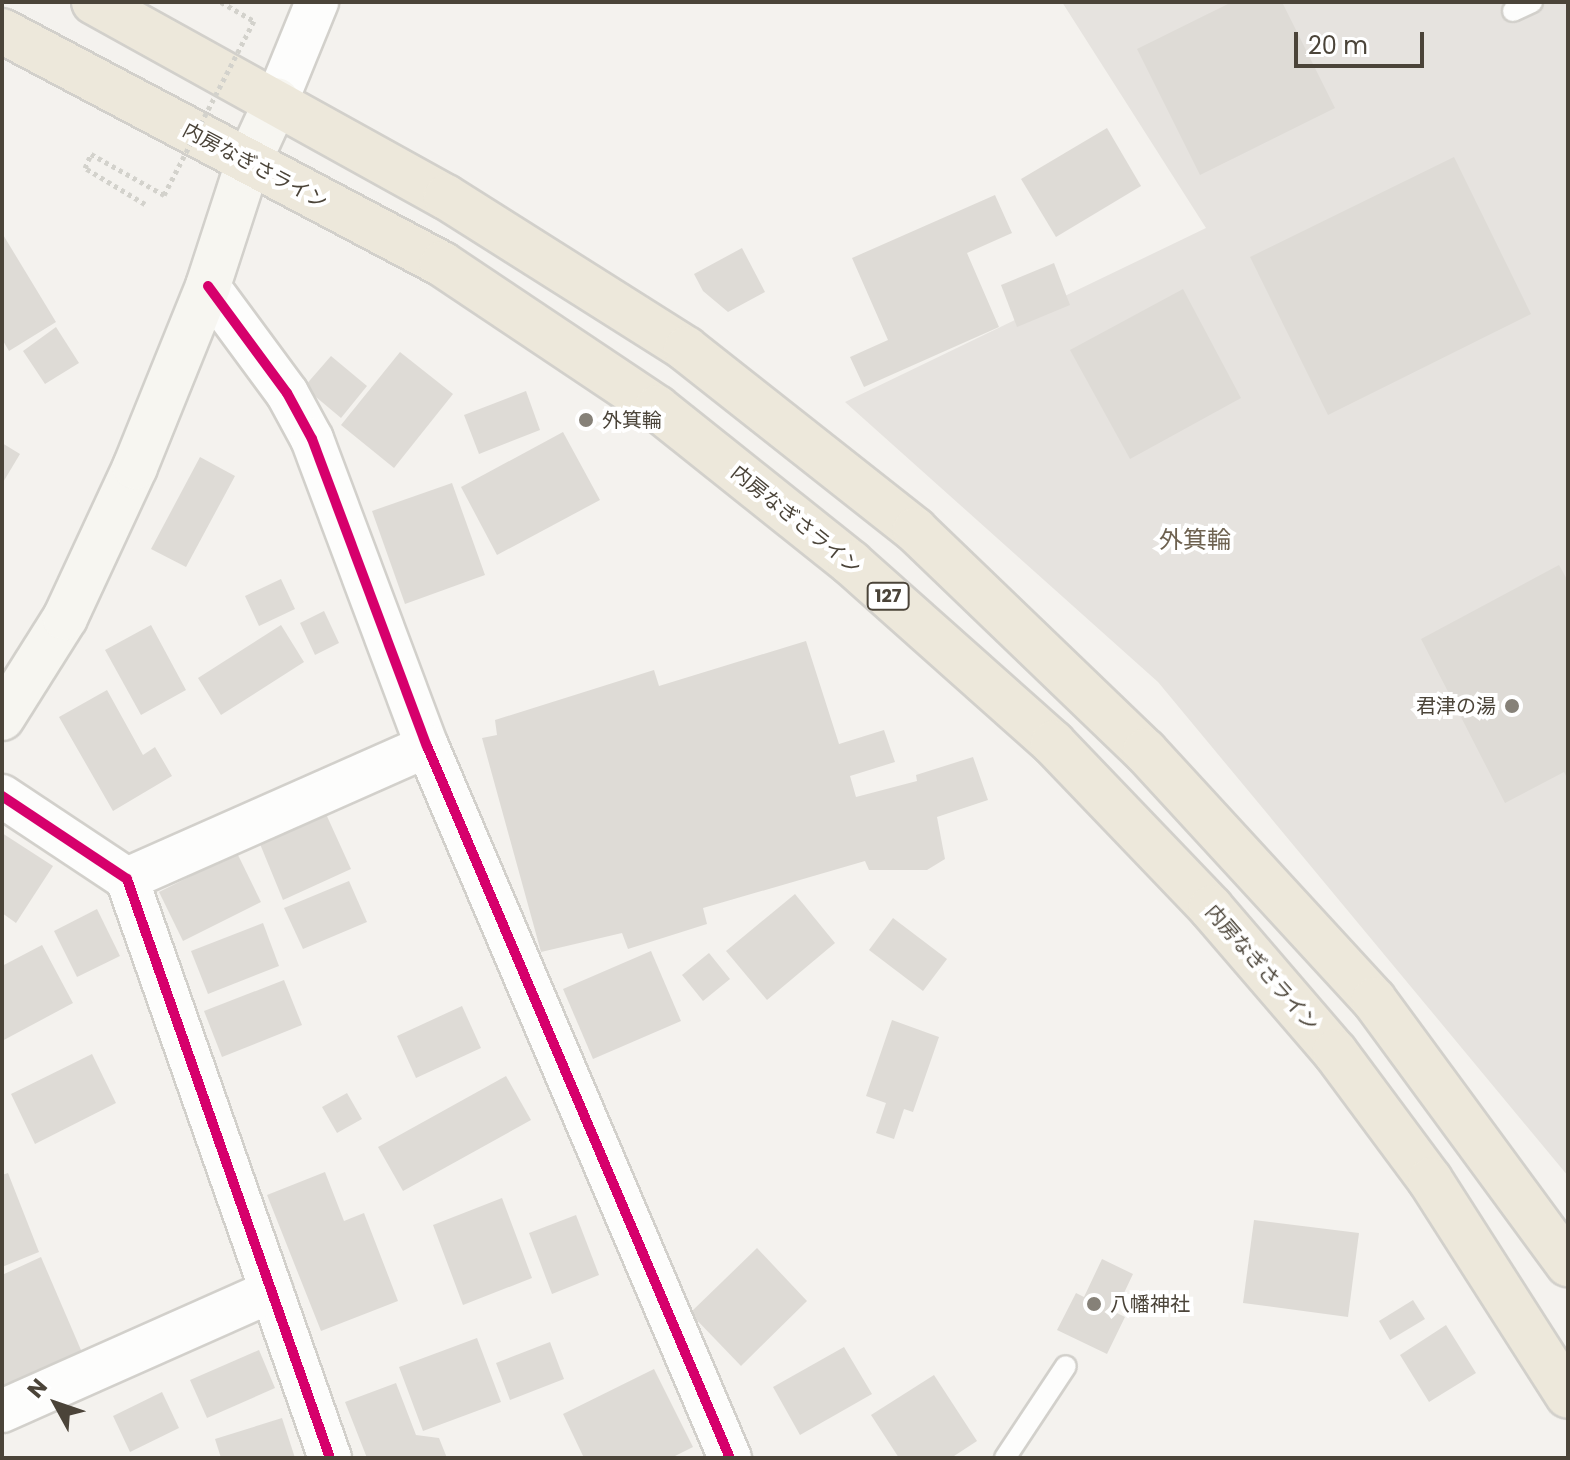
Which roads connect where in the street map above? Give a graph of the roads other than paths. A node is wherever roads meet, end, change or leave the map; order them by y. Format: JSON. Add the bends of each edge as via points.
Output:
{"nodes":[{"id":1,"x":94,"y":2,"type":"edge"},
{"id":2,"x":317,"y":2,"type":"edge"},
{"id":3,"x":1532,"y":2,"type":"edge"},
{"id":4,"x":1513,"y":11,"type":"dead end"},
{"id":5,"x":2,"y":31,"type":"edge"},
{"id":6,"x":277,"y":100,"type":"junction"},
{"id":7,"x":248,"y":163,"type":"junction"},
{"id":8,"x":208,"y":286,"type":"junction"},
{"id":9,"x":2,"y":718,"type":"edge"},
{"id":10,"x":427,"y":746,"type":"junction"},
{"id":11,"x":2,"y":796,"type":"edge"},
{"id":12,"x":127,"y":879,"type":"junction"},
{"id":13,"x":1568,"y":1264,"type":"edge"},
{"id":14,"x":271,"y":1291,"type":"junction"},
{"id":15,"x":1066,"y":1366,"type":"dead end"},
{"id":16,"x":1568,"y":1396,"type":"edge"},
{"id":17,"x":2,"y":1411,"type":"edge"},
{"id":18,"x":330,"y":1458,"type":"edge"},
{"id":19,"x":730,"y":1458,"type":"edge"},
{"id":20,"x":1005,"y":1458,"type":"edge"}],
"edges":[{"from":1,"to":6,"type":"highway"},
{"from":2,"to":6,"type":"street"},
{"from":3,"to":4,"type":"lane"},
{"from":5,"to":7,"type":"highway","name":"内房なぎさライン","number":"127"},
{"from":6,"to":7,"type":"street"},
{"from":6,"to":13,"type":"highway","via":[[446,197],[686,349],[915,530],[1145,751],[1374,1000]]},
{"from":7,"to":8,"type":"street"},
{"from":7,"to":16,"type":"highway","name":"内房なぎさライン","number":"127","via":[[442,264],[657,408],[851,563],[1053,743],[1211,908],[1335,1052],[1446,1204]]},
{"from":8,"to":9,"type":"street","via":[[135,467],[65,618]]},
{"from":8,"to":10,"type":"street","via":[[287,393],[312,439]]},
{"from":10,"to":12,"type":"street"},
{"from":10,"to":19,"type":"street"},
{"from":11,"to":12,"type":"street"},
{"from":12,"to":14,"type":"street"},
{"from":14,"to":17,"type":"street"},
{"from":14,"to":18,"type":"street"},
{"from":15,"to":20,"type":"lane"}]}
